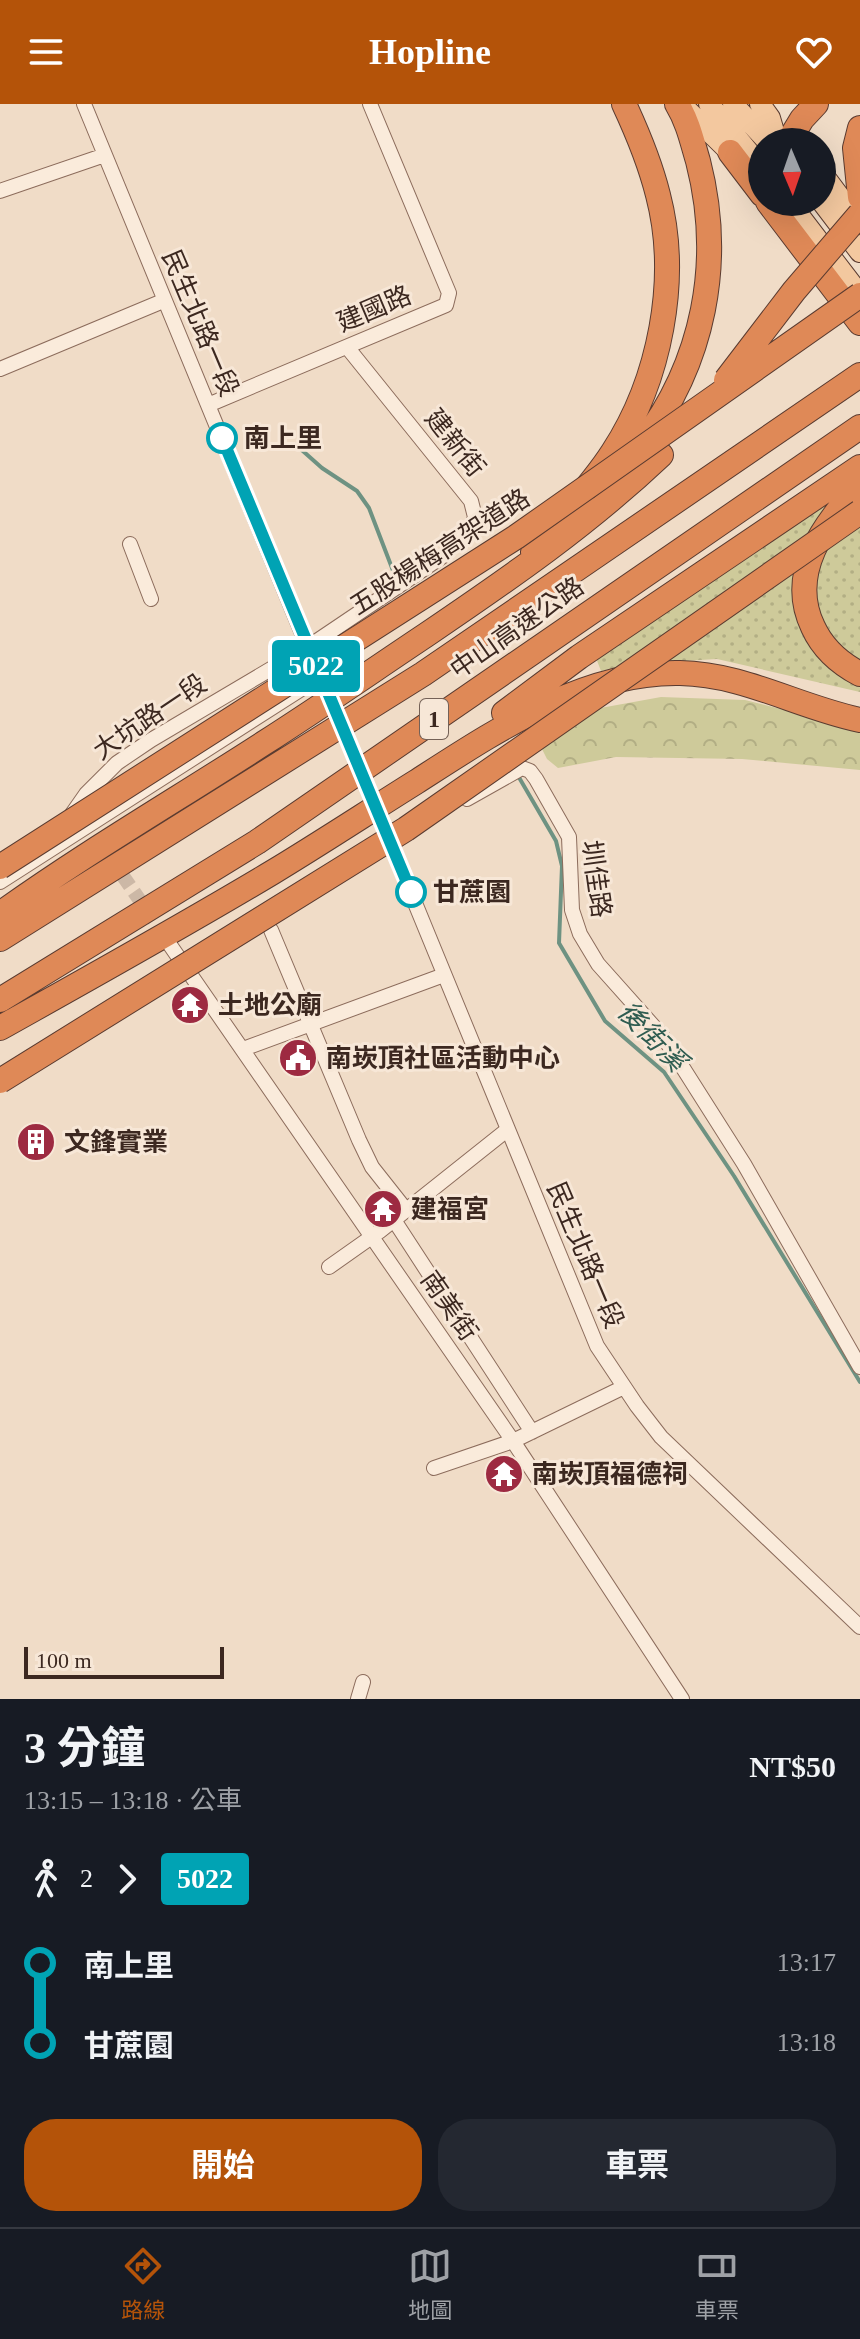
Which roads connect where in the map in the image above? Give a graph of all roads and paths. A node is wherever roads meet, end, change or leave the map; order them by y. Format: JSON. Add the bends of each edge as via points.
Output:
{"nodes":[{"id":1,"x":84,"y":104,"type":"edge"},
{"id":2,"x":370,"y":104,"type":"edge"},
{"id":3,"x":624,"y":104,"type":"edge"},
{"id":4,"x":679,"y":104,"type":"edge"},
{"id":5,"x":709,"y":104,"type":"edge"},
{"id":6,"x":733,"y":104,"type":"edge"},
{"id":7,"x":760,"y":104,"type":"edge"},
{"id":8,"x":816,"y":104,"type":"edge"},
{"id":9,"x":773,"y":128,"type":"edge"},
{"id":10,"x":797,"y":128,"type":"edge"},
{"id":11,"x":860,"y":128,"type":"edge"},
{"id":12,"x":740,"y":139,"type":"junction"},
{"id":13,"x":748,"y":140,"type":"edge"},
{"id":14,"x":748,"y":151,"type":"edge"},
{"id":15,"x":105,"y":155,"type":"junction"},
{"id":16,"x":748,"y":159,"type":"edge"},
{"id":17,"x":0,"y":191,"type":"edge"},
{"id":18,"x":836,"y":192,"type":"edge"},
{"id":19,"x":860,"y":197,"type":"edge"},
{"id":20,"x":860,"y":214,"type":"edge"},
{"id":21,"x":779,"y":216,"type":"edge"},
{"id":22,"x":800,"y":216,"type":"edge"},
{"id":23,"x":833,"y":216,"type":"edge"},
{"id":24,"x":860,"y":224,"type":"edge"},
{"id":25,"x":860,"y":252,"type":"edge"},
{"id":26,"x":860,"y":295,"type":"edge"},
{"id":27,"x":163,"y":301,"type":"junction"},
{"id":28,"x":860,"y":323,"type":"edge"},
{"id":29,"x":347,"y":347,"type":"junction"},
{"id":30,"x":0,"y":369,"type":"edge"},
{"id":31,"x":860,"y":375,"type":"edge"},
{"id":32,"x":208,"y":405,"type":"junction"},
{"id":33,"x":860,"y":427,"type":"edge"},
{"id":34,"x":860,"y":467,"type":"edge"},
{"id":35,"x":860,"y":485,"type":"edge"},
{"id":36,"x":860,"y":512,"type":"edge"},
{"id":37,"x":130,"y":544,"type":"dead end"},
{"id":38,"x":514,"y":575,"type":"junction"},
{"id":39,"x":151,"y":599,"type":"dead end"},
{"id":40,"x":308,"y":647,"type":"junction"},
{"id":41,"x":860,"y":674,"type":"edge"},
{"id":42,"x":320,"y":677,"type":"junction"},
{"id":43,"x":327,"y":694,"type":"dead end"},
{"id":44,"x":810,"y":705,"type":"junction"},
{"id":45,"x":860,"y":709,"type":"edge"},
{"id":46,"x":860,"y":720,"type":"edge"},
{"id":47,"x":461,"y":753,"type":"junction"},
{"id":48,"x":76,"y":808,"type":"junction"},
{"id":49,"x":383,"y":825,"type":"tunnel mouth"},
{"id":50,"x":93,"y":832,"type":"junction"},
{"id":51,"x":392,"y":846,"type":"junction"},
{"id":52,"x":45,"y":854,"type":"junction"},
{"id":53,"x":0,"y":867,"type":"edge"},
{"id":54,"x":0,"y":882,"type":"edge"},
{"id":55,"x":0,"y":914,"type":"edge"},
{"id":56,"x":271,"y":930,"type":"dead end"},
{"id":57,"x":0,"y":939,"type":"edge"},
{"id":58,"x":170,"y":945,"type":"tunnel mouth"},
{"id":59,"x":444,"y":975,"type":"junction"},
{"id":60,"x":0,"y":1000,"type":"edge"},
{"id":61,"x":310,"y":1024,"type":"junction"},
{"id":62,"x":0,"y":1028,"type":"edge"},
{"id":63,"x":243,"y":1049,"type":"junction"},
{"id":64,"x":0,"y":1081,"type":"edge"},
{"id":65,"x":507,"y":1130,"type":"junction"},
{"id":66,"x":400,"y":1215,"type":"junction"},
{"id":67,"x":372,"y":1237,"type":"junction"},
{"id":68,"x":329,"y":1267,"type":"dead end"},
{"id":69,"x":860,"y":1367,"type":"edge"},
{"id":70,"x":624,"y":1387,"type":"junction"},
{"id":71,"x":532,"y":1432,"type":"junction"},
{"id":72,"x":513,"y":1441,"type":"junction"},
{"id":73,"x":434,"y":1468,"type":"dead end"},
{"id":74,"x":860,"y":1627,"type":"edge"},
{"id":75,"x":363,"y":1682,"type":"dead end"},
{"id":76,"x":358,"y":1699,"type":"edge"},
{"id":77,"x":682,"y":1699,"type":"edge"}],
"edges":[{"from":1,"to":15,"type":"street","name":"民生北路一段"},
{"from":2,"to":29,"type":"street","name":"建國路","via":[[449,293],[446,305]]},
{"from":3,"to":38,"type":"highway","via":[[659,198],[666,248],[659,340],[638,404],[614,452]]},
{"from":4,"to":12,"type":"main road"},
{"from":4,"to":38,"type":"highway","via":[[704,185],[710,244],[701,324],[684,375],[636,453]]},
{"from":5,"to":12,"type":"main road"},
{"from":6,"to":12,"type":"main road"},
{"from":7,"to":9,"type":"main road"},
{"from":8,"to":10,"type":"highway"},
{"from":11,"to":19,"type":"highway","via":[[855,148]]},
{"from":12,"to":13,"type":"main road"},
{"from":12,"to":14,"type":"main road"},
{"from":12,"to":16,"type":"highway"},
{"from":15,"to":17,"type":"street"},
{"from":15,"to":27,"type":"street","name":"民生北路一段"},
{"from":18,"to":24,"type":"main road"},
{"from":20,"to":38,"type":"highway","bridge":true,"via":[[661,455],[618,496]]},
{"from":21,"to":28,"type":"highway"},
{"from":22,"to":26,"type":"main road"},
{"from":23,"to":25,"type":"main road"},
{"from":26,"to":53,"type":"highway","name":"五股楊梅高架道路","bridge":true,"via":[[516,537]]},
{"from":27,"to":30,"type":"street"},
{"from":27,"to":32,"type":"street","name":"民生北路一段"},
{"from":29,"to":32,"type":"street","name":"建國路"},
{"from":29,"to":40,"type":"street","name":"建新街","via":[[474,508],[472,526],[443,556]]},
{"from":31,"to":57,"type":"highway","name":"中山高速公路","number":"1","via":[[423,674]]},
{"from":32,"to":40,"type":"street","name":"民生北路一段"},
{"from":33,"to":60,"type":"highway","name":"中山高速公路","number":"1","via":[[257,842]]},
{"from":34,"to":47,"type":"highway","via":[[579,657]]},
{"from":35,"to":41,"type":"highway","via":[[819,535],[808,560],[804,596],[806,613],[826,649]]},
{"from":36,"to":64,"type":"highway","bridge":true,"via":[[406,829]]},
{"from":37,"to":39,"type":"street"},
{"from":38,"to":55,"type":"highway"},
{"from":40,"to":42,"type":"street","name":"民生北路一段"},
{"from":40,"to":48,"type":"street","name":"大坑路一段","via":[[117,763]]},
{"from":42,"to":43,"type":"street","name":"民生北路一段"},
{"from":42,"to":50,"type":"street","name":"大坑路一段"},
{"from":44,"to":45,"type":"highway"},
{"from":44,"to":46,"type":"highway"},
{"from":44,"to":47,"type":"highway","via":[[716,675],[628,677],[518,718]]},
{"from":47,"to":62,"type":"highway","via":[[273,872]]},
{"from":48,"to":50,"type":"street"},
{"from":48,"to":52,"type":"street","name":"大坑路一段"},
{"from":49,"to":51,"type":"street","name":"民生北路一段"},
{"from":50,"to":52,"type":"street","name":"大坑路一段"},
{"from":51,"to":59,"type":"street","name":"民生北路一段"},
{"from":51,"to":69,"type":"street","name":"圳佳路","via":[[516,771],[530,771],[569,837],[572,910],[580,934],[598,964],[664,1038],[744,1164]]},
{"from":52,"to":54,"type":"street","name":"大坑路一段"},
{"from":56,"to":61,"type":"street"},
{"from":58,"to":63,"type":"street","name":"南美街"},
{"from":59,"to":61,"type":"street"},
{"from":59,"to":65,"type":"street","name":"民生北路一段"},
{"from":61,"to":63,"type":"street"},
{"from":61,"to":66,"type":"street","via":[[372,1167]]},
{"from":63,"to":67,"type":"street","name":"南美街"},
{"from":65,"to":66,"type":"street"},
{"from":65,"to":70,"type":"street","name":"民生北路一段","via":[[597,1346]]},
{"from":66,"to":67,"type":"street"},
{"from":66,"to":71,"type":"street"},
{"from":67,"to":68,"type":"street"},
{"from":67,"to":72,"type":"street","name":"南美街"},
{"from":70,"to":71,"type":"street"},
{"from":70,"to":74,"type":"street","name":"民生北路一段","via":[[661,1437]]},
{"from":71,"to":72,"type":"street"},
{"from":72,"to":73,"type":"street"},
{"from":72,"to":77,"type":"street","name":"南美街"},
{"from":75,"to":76,"type":"street"}]}
